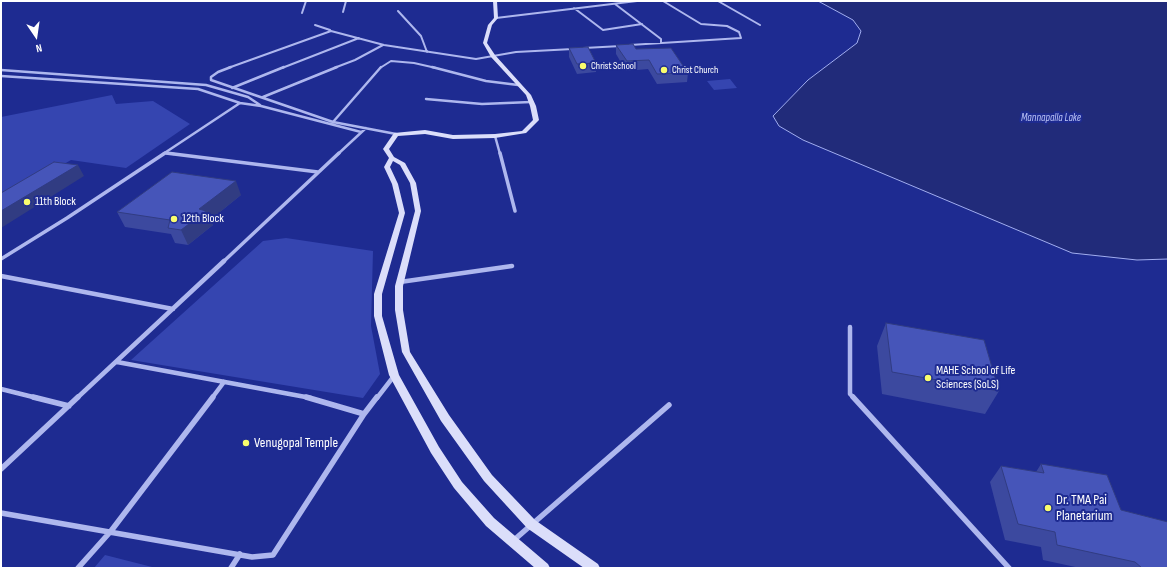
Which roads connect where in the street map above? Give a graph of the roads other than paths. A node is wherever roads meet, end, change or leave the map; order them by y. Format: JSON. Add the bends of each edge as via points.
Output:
{"nodes":[{"id":1,"x":306,"y":1,"type":"edge"},
{"id":2,"x":346,"y":1,"type":"edge"},
{"id":3,"x":495,"y":1,"type":"edge"},
{"id":4,"x":637,"y":1,"type":"edge"},
{"id":5,"x":663,"y":1,"type":"edge"},
{"id":6,"x":718,"y":1,"type":"edge"},
{"id":7,"x":615,"y":4,"type":"junction"},
{"id":8,"x":574,"y":8,"type":"junction"},
{"id":9,"x":398,"y":11,"type":"dead end"},
{"id":10,"x":343,"y":12,"type":"dead end"},
{"id":11,"x":302,"y":13,"type":"dead end"},
{"id":12,"x":496,"y":18,"type":"junction"},
{"id":13,"x":642,"y":24,"type":"junction"},
{"id":14,"x":315,"y":25,"type":"dead end"},
{"id":15,"x":760,"y":25,"type":"dead end"},
{"id":16,"x":330,"y":30,"type":"junction"},
{"id":17,"x":360,"y":38,"type":"junction"},
{"id":18,"x":662,"y":43,"type":"junction"},
{"id":19,"x":384,"y":45,"type":"junction"},
{"id":20,"x":427,"y":52,"type":"junction"},
{"id":21,"x":493,"y":56,"type":"junction"},
{"id":22,"x":1,"y":70,"type":"edge"},
{"id":23,"x":1,"y":76,"type":"edge"},
{"id":24,"x":518,"y":85,"type":"junction"},
{"id":25,"x":232,"y":88,"type":"junction"},
{"id":26,"x":263,"y":97,"type":"junction"},
{"id":27,"x":426,"y":99,"type":"dead end"},
{"id":28,"x":531,"y":102,"type":"junction"},
{"id":29,"x":240,"y":103,"type":"junction"},
{"id":30,"x":261,"y":106,"type":"junction"},
{"id":31,"x":333,"y":122,"type":"junction"},
{"id":32,"x":366,"y":128,"type":"junction"},
{"id":33,"x":361,"y":132,"type":"junction"},
{"id":34,"x":396,"y":134,"type":"junction"},
{"id":35,"x":495,"y":136,"type":"junction"},
{"id":36,"x":165,"y":153,"type":"junction"},
{"id":37,"x":392,"y":158,"type":"junction"},
{"id":38,"x":318,"y":172,"type":"junction"},
{"id":39,"x":516,"y":211,"type":"dead end"},
{"id":40,"x":1,"y":259,"type":"edge"},
{"id":41,"x":512,"y":266,"type":"dead end"},
{"id":42,"x":1,"y":276,"type":"edge"},
{"id":43,"x":400,"y":282,"type":"junction"},
{"id":44,"x":173,"y":309,"type":"junction"},
{"id":45,"x":850,"y":327,"type":"dead end"},
{"id":46,"x":117,"y":362,"type":"junction"},
{"id":47,"x":394,"y":375,"type":"junction"},
{"id":48,"x":224,"y":382,"type":"junction"},
{"id":49,"x":1,"y":389,"type":"edge"},
{"id":50,"x":669,"y":405,"type":"dead end"},
{"id":51,"x":69,"y":406,"type":"junction"},
{"id":52,"x":364,"y":414,"type":"junction"},
{"id":53,"x":1,"y":469,"type":"edge"},
{"id":54,"x":1,"y":513,"type":"edge"},
{"id":55,"x":531,"y":524,"type":"junction"},
{"id":56,"x":111,"y":531,"type":"junction"},
{"id":57,"x":512,"y":541,"type":"junction"},
{"id":58,"x":240,"y":554,"type":"junction"},
{"id":59,"x":78,"y":568,"type":"edge"},
{"id":60,"x":232,"y":568,"type":"edge"},
{"id":61,"x":544,"y":568,"type":"edge"},
{"id":62,"x":594,"y":568,"type":"edge"},
{"id":63,"x":1009,"y":568,"type":"edge"}],
"edges":[{"from":1,"to":11,"type":"street"},
{"from":2,"to":10,"type":"street"},
{"from":3,"to":12,"type":"main road"},
{"from":4,"to":7,"type":"street"},
{"from":5,"to":18,"type":"street","via":[[701,24],[727,26],[739,32],[741,38]]},
{"from":6,"to":15,"type":"street"},
{"from":7,"to":8,"type":"street"},
{"from":7,"to":13,"type":"street"},
{"from":8,"to":12,"type":"street"},
{"from":8,"to":13,"type":"street","via":[[603,30]]},
{"from":9,"to":20,"type":"street","via":[[421,36]]},
{"from":12,"to":21,"type":"main road","via":[[490,25],[485,43]]},
{"from":13,"to":18,"type":"street","via":[[661,39]]},
{"from":14,"to":16,"type":"street"},
{"from":16,"to":17,"type":"street"},
{"from":16,"to":25,"type":"street","via":[[218,72],[211,77],[211,80]]},
{"from":17,"to":19,"type":"street"},
{"from":17,"to":25,"type":"street"},
{"from":18,"to":21,"type":"street","via":[[516,52]]},
{"from":19,"to":20,"type":"street"},
{"from":19,"to":26,"type":"street","via":[[355,60]]},
{"from":20,"to":21,"type":"street","via":[[476,59]]},
{"from":21,"to":24,"type":"main road"},
{"from":22,"to":30,"type":"street","via":[[206,85],[248,97]]},
{"from":23,"to":29,"type":"street","via":[[198,89]]},
{"from":24,"to":28,"type":"main road"},
{"from":24,"to":31,"type":"street","via":[[486,81],[414,63],[391,61],[374,74]]},
{"from":25,"to":26,"type":"street"},
{"from":26,"to":31,"type":"street"},
{"from":27,"to":28,"type":"street","via":[[482,104]]},
{"from":28,"to":35,"type":"main road","via":[[536,120],[524,132]]},
{"from":29,"to":30,"type":"street"},
{"from":29,"to":36,"type":"street"},
{"from":30,"to":33,"type":"street"},
{"from":31,"to":32,"type":"street"},
{"from":32,"to":33,"type":"street"},
{"from":32,"to":34,"type":"street"},
{"from":33,"to":38,"type":"street"},
{"from":34,"to":35,"type":"main road","via":[[425,132],[453,137]]},
{"from":34,"to":37,"type":"main road","via":[[386,149]]},
{"from":35,"to":39,"type":"street"},
{"from":36,"to":38,"type":"street"},
{"from":36,"to":40,"type":"street"},
{"from":37,"to":43,"type":"main road","via":[[403,164],[413,183],[418,211]]},
{"from":37,"to":47,"type":"main road","via":[[387,167],[395,184],[402,213],[378,294],[378,316]]},
{"from":38,"to":44,"type":"street"},
{"from":41,"to":43,"type":"street"},
{"from":42,"to":44,"type":"street"},
{"from":43,"to":55,"type":"main road","via":[[399,310],[406,352],[444,418],[484,472]]},
{"from":44,"to":46,"type":"street"},
{"from":45,"to":63,"type":"street","via":[[850,394]]},
{"from":46,"to":48,"type":"street"},
{"from":46,"to":51,"type":"street"},
{"from":47,"to":52,"type":"street"},
{"from":47,"to":57,"type":"main road","via":[[435,450],[458,485],[490,522]]},
{"from":48,"to":52,"type":"street","via":[[311,398]]},
{"from":48,"to":56,"type":"street"},
{"from":49,"to":51,"type":"street"},
{"from":50,"to":55,"type":"street"},
{"from":51,"to":53,"type":"street"},
{"from":52,"to":58,"type":"street","via":[[273,555],[252,557]]},
{"from":54,"to":56,"type":"street"},
{"from":55,"to":57,"type":"street"},
{"from":55,"to":62,"type":"main road"},
{"from":56,"to":58,"type":"street"},
{"from":56,"to":59,"type":"street"},
{"from":57,"to":61,"type":"main road"},
{"from":58,"to":60,"type":"street"}]}
